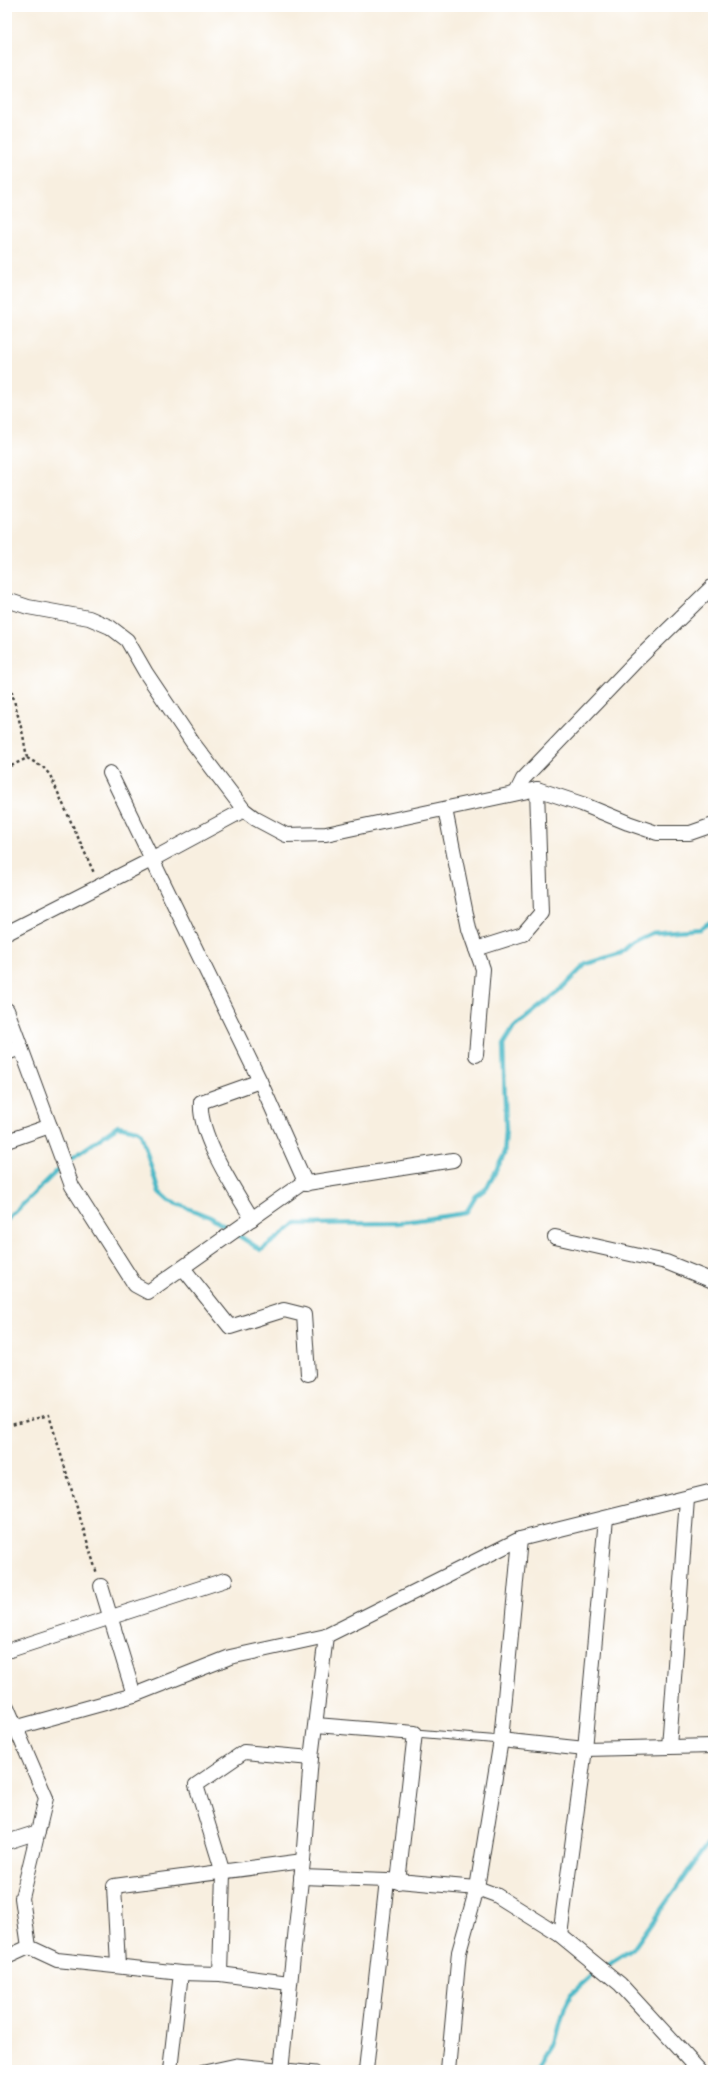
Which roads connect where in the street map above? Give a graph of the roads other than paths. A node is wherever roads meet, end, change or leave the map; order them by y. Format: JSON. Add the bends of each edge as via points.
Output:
{"nodes":[{"id":1,"x":713,"y":586,"type":"edge"},
{"id":2,"x":7,"y":600,"type":"edge"},
{"id":3,"x":110,"y":773,"type":"dead end"},
{"id":4,"x":537,"y":789,"type":"junction"},
{"id":5,"x":516,"y":793,"type":"junction"},
{"id":6,"x":445,"y":809,"type":"junction"},
{"id":7,"x":244,"y":810,"type":"junction"},
{"id":8,"x":713,"y":825,"type":"edge"},
{"id":9,"x":153,"y":859,"type":"junction"},
{"id":10,"x":7,"y":933,"type":"edge"},
{"id":11,"x":476,"y":949,"type":"junction"},
{"id":12,"x":7,"y":1010,"type":"edge"},
{"id":13,"x":21,"y":1048,"type":"junction"},
{"id":14,"x":7,"y":1053,"type":"edge"},
{"id":15,"x":476,"y":1054,"type":"dead end"},
{"id":16,"x":260,"y":1081,"type":"junction"},
{"id":17,"x":50,"y":1126,"type":"junction"},
{"id":18,"x":7,"y":1141,"type":"edge"},
{"id":19,"x":453,"y":1160,"type":"dead end"},
{"id":20,"x":306,"y":1184,"type":"junction"},
{"id":21,"x":252,"y":1220,"type":"junction"},
{"id":22,"x":555,"y":1237,"type":"dead end"},
{"id":23,"x":183,"y":1268,"type":"junction"},
{"id":24,"x":713,"y":1280,"type":"edge"},
{"id":25,"x":308,"y":1374,"type":"dead end"},
{"id":26,"x":713,"y":1491,"type":"edge"},
{"id":27,"x":687,"y":1498,"type":"junction"},
{"id":28,"x":606,"y":1518,"type":"junction"},
{"id":29,"x":520,"y":1539,"type":"junction"},
{"id":30,"x":225,"y":1580,"type":"dead end"},
{"id":31,"x":101,"y":1586,"type":"road end"},
{"id":32,"x":110,"y":1618,"type":"junction"},
{"id":33,"x":326,"y":1636,"type":"junction"},
{"id":34,"x":7,"y":1651,"type":"edge"},
{"id":35,"x":134,"y":1696,"type":"junction"},
{"id":36,"x":7,"y":1707,"type":"edge"},
{"id":37,"x":316,"y":1725,"type":"junction"},
{"id":38,"x":11,"y":1729,"type":"edge"},
{"id":39,"x":415,"y":1733,"type":"junction"},
{"id":40,"x":501,"y":1740,"type":"junction"},
{"id":41,"x":713,"y":1746,"type":"edge"},
{"id":42,"x":669,"y":1747,"type":"junction"},
{"id":43,"x":585,"y":1749,"type":"junction"},
{"id":44,"x":312,"y":1758,"type":"junction"},
{"id":45,"x":38,"y":1832,"type":"junction"},
{"id":46,"x":7,"y":1842,"type":"edge"},
{"id":47,"x":303,"y":1861,"type":"junction"},
{"id":48,"x":223,"y":1873,"type":"junction"},
{"id":49,"x":301,"y":1877,"type":"junction"},
{"id":50,"x":393,"y":1881,"type":"junction"},
{"id":51,"x":477,"y":1888,"type":"junction"},
{"id":52,"x":560,"y":1935,"type":"junction"},
{"id":53,"x":29,"y":1946,"type":"junction"},
{"id":54,"x":7,"y":1957,"type":"edge"},
{"id":55,"x":118,"y":1966,"type":"junction"},
{"id":56,"x":181,"y":1973,"type":"junction"},
{"id":57,"x":220,"y":1974,"type":"junction"},
{"id":58,"x":289,"y":1983,"type":"junction"},
{"id":59,"x":281,"y":2068,"type":"edge"},
{"id":60,"x":170,"y":2070,"type":"edge"},
{"id":61,"x":200,"y":2070,"type":"edge"},
{"id":62,"x":316,"y":2070,"type":"edge"},
{"id":63,"x":366,"y":2070,"type":"edge"},
{"id":64,"x":448,"y":2070,"type":"edge"},
{"id":65,"x":699,"y":2070,"type":"edge"}],
"edges":[{"from":1,"to":5,"type":"street","via":[[636,661],[523,779]]},
{"from":2,"to":7,"type":"street","via":[[28,607],[89,618],[110,627],[127,640],[193,743]]},
{"from":3,"to":9,"type":"street"},
{"from":4,"to":5,"type":"street"},
{"from":4,"to":8,"type":"street","via":[[657,833],[690,833]]},
{"from":4,"to":11,"type":"street","via":[[541,913],[524,934]]},
{"from":5,"to":6,"type":"street"},
{"from":6,"to":7,"type":"street","via":[[326,834],[286,834]]},
{"from":6,"to":11,"type":"street","via":[[469,929]]},
{"from":7,"to":9,"type":"street"},
{"from":9,"to":10,"type":"street"},
{"from":9,"to":16,"type":"street"},
{"from":11,"to":15,"type":"street","via":[[483,969]]},
{"from":12,"to":13,"type":"street"},
{"from":13,"to":14,"type":"street"},
{"from":13,"to":17,"type":"street"},
{"from":16,"to":20,"type":"street"},
{"from":16,"to":21,"type":"street","via":[[201,1102],[200,1112],[211,1147]]},
{"from":17,"to":18,"type":"street"},
{"from":17,"to":23,"type":"street","via":[[72,1186],[135,1285],[148,1292]]},
{"from":19,"to":20,"type":"street"},
{"from":20,"to":21,"type":"street","via":[[301,1184]]},
{"from":21,"to":23,"type":"street"},
{"from":22,"to":24,"type":"street","via":[[666,1262]]},
{"from":23,"to":25,"type":"street","via":[[230,1328],[284,1310],[304,1315]]},
{"from":26,"to":27,"type":"street"},
{"from":27,"to":28,"type":"street"},
{"from":27,"to":42,"type":"street"},
{"from":28,"to":29,"type":"street"},
{"from":28,"to":43,"type":"street"},
{"from":29,"to":33,"type":"street"},
{"from":29,"to":40,"type":"street"},
{"from":30,"to":32,"type":"street"},
{"from":31,"to":32,"type":"street"},
{"from":32,"to":34,"type":"street"},
{"from":32,"to":35,"type":"street"},
{"from":33,"to":35,"type":"street","via":[[230,1657]]},
{"from":33,"to":37,"type":"street"},
{"from":35,"to":38,"type":"street"},
{"from":36,"to":38,"type":"street"},
{"from":37,"to":39,"type":"street"},
{"from":37,"to":44,"type":"street"},
{"from":38,"to":45,"type":"street","via":[[46,1798]]},
{"from":39,"to":40,"type":"lane"},
{"from":39,"to":50,"type":"street"},
{"from":40,"to":43,"type":"street"},
{"from":40,"to":51,"type":"street"},
{"from":41,"to":42,"type":"street"},
{"from":42,"to":43,"type":"street"},
{"from":43,"to":52,"type":"street"},
{"from":44,"to":47,"type":"street"},
{"from":44,"to":48,"type":"street","via":[[244,1752],[196,1785]]},
{"from":45,"to":46,"type":"street"},
{"from":45,"to":53,"type":"street","via":[[22,1898]]},
{"from":47,"to":48,"type":"street"},
{"from":47,"to":49,"type":"street"},
{"from":48,"to":55,"type":"street","via":[[114,1886]]},
{"from":48,"to":57,"type":"street"},
{"from":49,"to":50,"type":"street"},
{"from":49,"to":58,"type":"street"},
{"from":50,"to":51,"type":"street"},
{"from":50,"to":63,"type":"street"},
{"from":51,"to":52,"type":"street","via":[[496,1895]]},
{"from":51,"to":64,"type":"street","via":[[459,1952]]},
{"from":52,"to":65,"type":"street","via":[[620,1984]]},
{"from":53,"to":54,"type":"street"},
{"from":53,"to":55,"type":"street","via":[[56,1960]]},
{"from":55,"to":56,"type":"street"},
{"from":56,"to":57,"type":"street"},
{"from":56,"to":60,"type":"street"},
{"from":57,"to":58,"type":"street"},
{"from":58,"to":59,"type":"street"},
{"from":59,"to":61,"type":"lane","via":[[237,2062]]},
{"from":59,"to":62,"type":"lane"}]}
